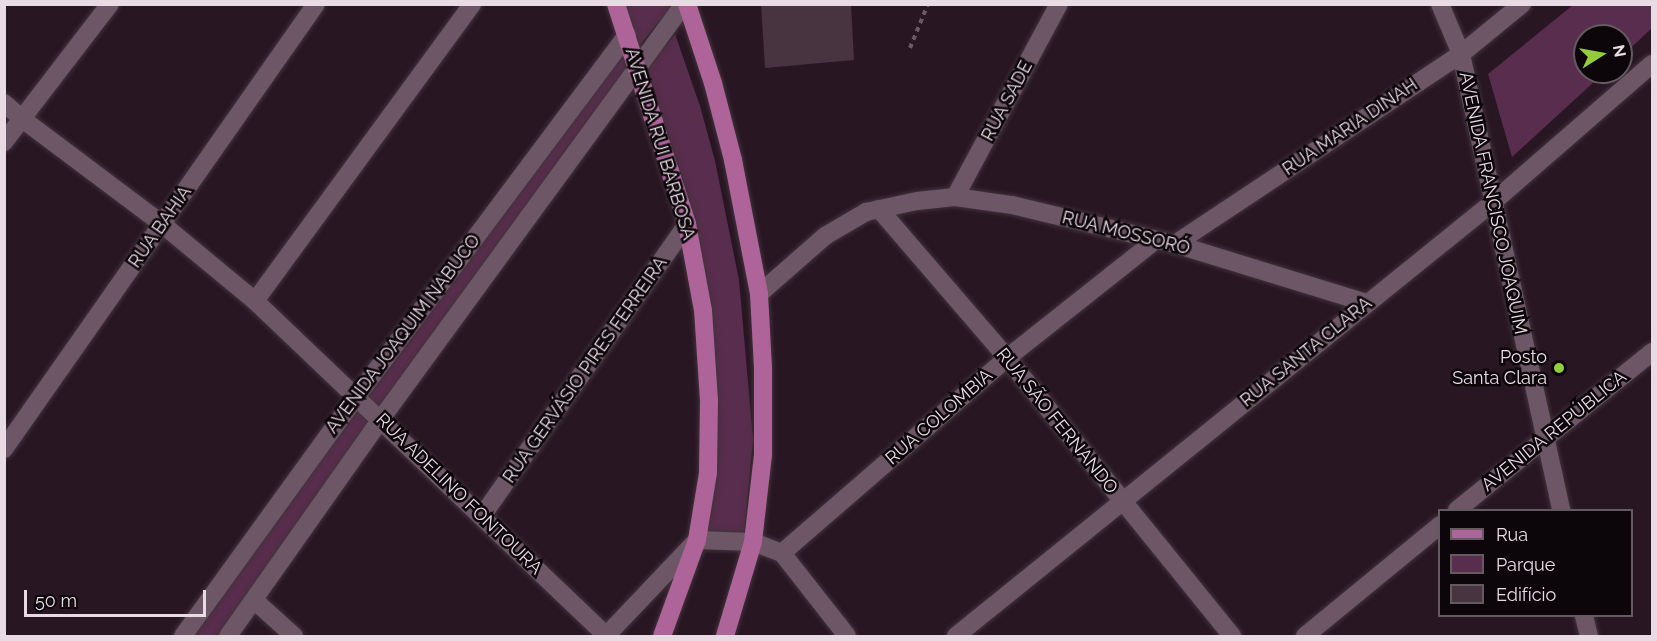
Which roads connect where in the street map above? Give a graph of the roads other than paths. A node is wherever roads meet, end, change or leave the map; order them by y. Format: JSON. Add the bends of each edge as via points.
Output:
{"nodes":[{"id":1,"x":110,"y":4,"type":"edge"},
{"id":2,"x":316,"y":4,"type":"edge"},
{"id":3,"x":472,"y":4,"type":"edge"},
{"id":4,"x":616,"y":4,"type":"edge"},
{"id":5,"x":686,"y":4,"type":"edge"},
{"id":6,"x":1059,"y":4,"type":"edge"},
{"id":7,"x":1440,"y":4,"type":"edge"},
{"id":8,"x":1522,"y":4,"type":"edge"},
{"id":9,"x":627,"y":35,"type":"junction"},
{"id":10,"x":1461,"y":54,"type":"junction"},
{"id":11,"x":1653,"y":64,"type":"edge"},
{"id":12,"x":639,"y":69,"type":"junction"},
{"id":13,"x":4,"y":103,"type":"edge"},
{"id":14,"x":21,"y":118,"type":"junction"},
{"id":15,"x":4,"y":142,"type":"edge"},
{"id":16,"x":955,"y":197,"type":"junction"},
{"id":17,"x":1492,"y":203,"type":"junction"},
{"id":18,"x":879,"y":209,"type":"junction"},
{"id":19,"x":162,"y":224,"type":"junction"},
{"id":20,"x":687,"y":224,"type":"junction"},
{"id":21,"x":1156,"y":240,"type":"junction"},
{"id":22,"x":1175,"y":244,"type":"junction"},
{"id":23,"x":759,"y":294,"type":"junction"},
{"id":24,"x":255,"y":302,"type":"junction"},
{"id":25,"x":1367,"y":303,"type":"junction"},
{"id":26,"x":1653,"y":352,"type":"edge"},
{"id":27,"x":1007,"y":358,"type":"junction"},
{"id":28,"x":357,"y":396,"type":"junction"},
{"id":29,"x":381,"y":419,"type":"junction"},
{"id":30,"x":1545,"y":437,"type":"junction"},
{"id":31,"x":4,"y":449,"type":"edge"},
{"id":32,"x":1123,"y":501,"type":"junction"},
{"id":33,"x":1457,"y":509,"type":"edge"},
{"id":34,"x":1561,"y":509,"type":"edge"},
{"id":35,"x":482,"y":516,"type":"junction"},
{"id":36,"x":1438,"y":527,"type":"edge"},
{"id":37,"x":697,"y":540,"type":"junction"},
{"id":38,"x":753,"y":542,"type":"junction"},
{"id":39,"x":782,"y":553,"type":"junction"},
{"id":40,"x":254,"y":600,"type":"junction"},
{"id":41,"x":1584,"y":617,"type":"edge"},
{"id":42,"x":183,"y":636,"type":"edge"},
{"id":43,"x":228,"y":636,"type":"edge"},
{"id":44,"x":294,"y":636,"type":"edge"},
{"id":45,"x":607,"y":636,"type":"edge"},
{"id":46,"x":663,"y":636,"type":"edge"},
{"id":47,"x":725,"y":636,"type":"edge"},
{"id":48,"x":847,"y":636,"type":"edge"},
{"id":49,"x":956,"y":636,"type":"edge"},
{"id":50,"x":1232,"y":636,"type":"edge"},
{"id":51,"x":1305,"y":636,"type":"edge"},
{"id":52,"x":1589,"y":636,"type":"edge"}],
"edges":[{"from":1,"to":14,"type":"street"},
{"from":2,"to":19,"type":"street","name":"RUA BAHIA"},
{"from":3,"to":24,"type":"street"},
{"from":4,"to":9,"type":"main road","name":"AVENIDA RUI BARBOSA"},
{"from":5,"to":12,"type":"street","name":"AVENIDA JOAQUIM NABUCO"},
{"from":5,"to":23,"type":"main road","via":[[730,149]]},
{"from":6,"to":16,"type":"street","name":"RUA SADE"},
{"from":7,"to":10,"type":"street","name":"AVENIDA FRANCISCO JOAQUIM"},
{"from":8,"to":10,"type":"street","name":"RUA MARIA DINAH"},
{"from":9,"to":12,"type":"main road","name":"AVENIDA RUI BARBOSA"},
{"from":9,"to":28,"type":"street","name":"AVENIDA JOAQUIM NABUCO"},
{"from":10,"to":17,"type":"street","name":"AVENIDA FRANCISCO JOAQUIM"},
{"from":10,"to":22,"type":"street","name":"RUA MARIA DINAH"},
{"from":11,"to":17,"type":"street","name":"RUA SANTA CLARA"},
{"from":12,"to":20,"type":"main road","name":"AVENIDA RUI BARBOSA"},
{"from":12,"to":29,"type":"street","name":"AVENIDA JOAQUIM NABUCO"},
{"from":13,"to":14,"type":"street","name":"RUA ADELINO FONTOURA"},
{"from":14,"to":15,"type":"street"},
{"from":14,"to":19,"type":"street","name":"RUA ADELINO FONTOURA"},
{"from":16,"to":18,"type":"street","name":"RUA MOSSORÓ"},
{"from":16,"to":21,"type":"street","name":"RUA MOSSORÓ","via":[[1012,205]]},
{"from":17,"to":25,"type":"street","name":"RUA SANTA CLARA"},
{"from":17,"to":30,"type":"street","name":"AVENIDA FRANCISCO JOAQUIM"},
{"from":18,"to":23,"type":"street","name":"RUA MOSSORÓ","via":[[846,222],[825,236]]},
{"from":18,"to":27,"type":"street","name":"RUA SÃO FERNANDO"},
{"from":19,"to":24,"type":"street","name":"RUA ADELINO FONTOURA"},
{"from":19,"to":31,"type":"street","name":"RUA BAHIA"},
{"from":20,"to":35,"type":"street","name":"RUA GERVÁSIO PIRES FERREIRA"},
{"from":20,"to":37,"type":"main road","name":"AVENIDA RUI BARBOSA","via":[[703,310],[709,400],[708,473]]},
{"from":21,"to":22,"type":"street","name":"RUA MOSSORÓ"},
{"from":21,"to":27,"type":"street","name":"RUA COLOMBIA"},
{"from":22,"to":25,"type":"street","name":"RUA MOSSORÓ"},
{"from":23,"to":38,"type":"main road","via":[[764,455]]},
{"from":24,"to":28,"type":"street","name":"RUA ADELINO FONTOURA"},
{"from":25,"to":32,"type":"street","name":"RUA SANTA CLARA"},
{"from":26,"to":30,"type":"street","name":"AVENIDA REPÚBLICA"},
{"from":27,"to":32,"type":"street","name":"RUA SÃO FERNANDO"},
{"from":27,"to":39,"type":"street","name":"RUA COLOMBIA"},
{"from":28,"to":29,"type":"street","name":"RUA ADELINO FONTOURA"},
{"from":28,"to":42,"type":"street","name":"AVENIDA JOAQUIM NABUCO"},
{"from":29,"to":35,"type":"street","name":"RUA ADELINO FONTOURA"},
{"from":29,"to":40,"type":"street","name":"AVENIDA JOAQUIM NABUCO"},
{"from":30,"to":33,"type":"street","name":"AVENIDA REPÚBLICA"},
{"from":30,"to":34,"type":"street","name":"AVENIDA FRANCISCO JOAQUIM"},
{"from":32,"to":49,"type":"street","name":"RUA SANTA CLARA"},
{"from":32,"to":50,"type":"street","name":"RUA SÃO FERNANDO"},
{"from":35,"to":45,"type":"street","name":"RUA ADELINO FONTOURA"},
{"from":36,"to":51,"type":"street"},
{"from":37,"to":38,"type":"street"},
{"from":37,"to":45,"type":"street"},
{"from":37,"to":46,"type":"main road","name":"AVENIDA RUI BARBOSA"},
{"from":38,"to":39,"type":"street"},
{"from":38,"to":47,"type":"main road"},
{"from":39,"to":48,"type":"street"},
{"from":40,"to":43,"type":"street","name":"AVENIDA JOAQUIM NABUCO"},
{"from":40,"to":44,"type":"street"},
{"from":41,"to":52,"type":"street"}]}
